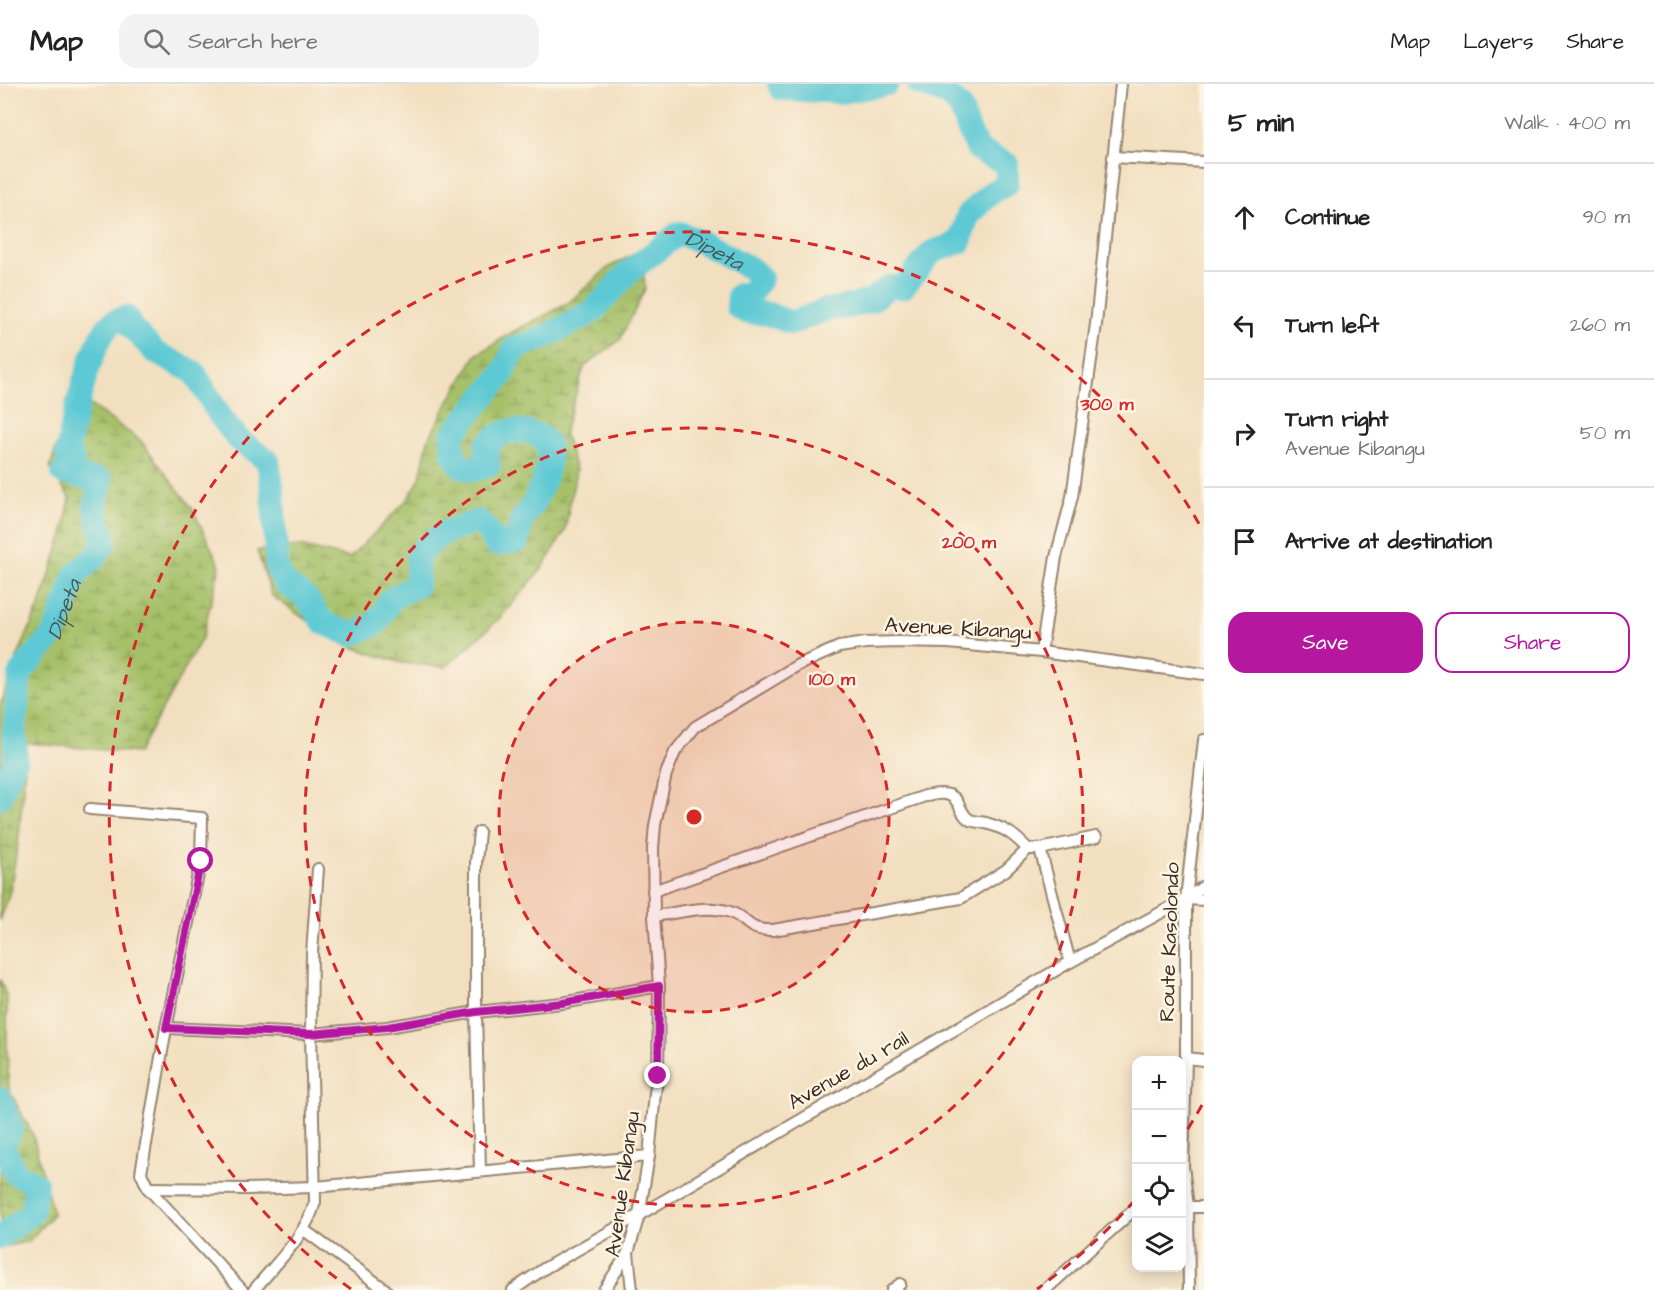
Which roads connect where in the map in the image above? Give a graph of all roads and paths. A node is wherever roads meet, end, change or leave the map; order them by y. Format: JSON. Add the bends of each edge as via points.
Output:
{"nodes":[{"id":1,"x":1121,"y":84,"type":"edge"},
{"id":2,"x":1113,"y":158,"type":"junction"},
{"id":3,"x":1204,"y":162,"type":"edge"},
{"id":4,"x":1041,"y":652,"type":"junction"},
{"id":5,"x":1204,"y":674,"type":"edge"},
{"id":6,"x":1204,"y":740,"type":"edge"},
{"id":7,"x":90,"y":809,"type":"dead end"},
{"id":8,"x":479,"y":832,"type":"dead end"},
{"id":9,"x":1096,"y":837,"type":"dead end"},
{"id":10,"x":1034,"y":849,"type":"junction"},
{"id":11,"x":318,"y":869,"type":"dead end"},
{"id":12,"x":1204,"y":886,"type":"edge"},
{"id":13,"x":653,"y":891,"type":"junction"},
{"id":14,"x":1186,"y":899,"type":"junction"},
{"id":15,"x":1204,"y":900,"type":"edge"},
{"id":16,"x":654,"y":916,"type":"junction"},
{"id":17,"x":1070,"y":962,"type":"junction"},
{"id":18,"x":659,"y":986,"type":"junction"},
{"id":19,"x":476,"y":1012,"type":"junction"},
{"id":20,"x":166,"y":1028,"type":"junction"},
{"id":21,"x":311,"y":1034,"type":"junction"},
{"id":22,"x":1186,"y":1056,"type":"edge"},
{"id":23,"x":1186,"y":1058,"type":"edge"},
{"id":24,"x":1204,"y":1060,"type":"edge"},
{"id":25,"x":1184,"y":1110,"type":"edge"},
{"id":26,"x":649,"y":1156,"type":"junction"},
{"id":27,"x":1182,"y":1164,"type":"edge"},
{"id":28,"x":480,"y":1172,"type":"junction"},
{"id":29,"x":315,"y":1187,"type":"junction"},
{"id":30,"x":148,"y":1188,"type":"junction"},
{"id":31,"x":1186,"y":1194,"type":"edge"},
{"id":32,"x":1188,"y":1207,"type":"junction"},
{"id":33,"x":1204,"y":1207,"type":"edge"},
{"id":34,"x":1132,"y":1212,"type":"edge"},
{"id":35,"x":639,"y":1215,"type":"junction"},
{"id":36,"x":304,"y":1230,"type":"junction"},
{"id":37,"x":628,"y":1253,"type":"junction"},
{"id":38,"x":242,"y":1290,"type":"edge"},
{"id":39,"x":254,"y":1290,"type":"edge"},
{"id":40,"x":386,"y":1290,"type":"edge"},
{"id":41,"x":513,"y":1290,"type":"edge"},
{"id":42,"x":604,"y":1290,"type":"edge"},
{"id":43,"x":632,"y":1290,"type":"edge"},
{"id":44,"x":1045,"y":1290,"type":"edge"},
{"id":45,"x":1188,"y":1290,"type":"edge"}],
"edges":[{"from":1,"to":2,"type":"street"},
{"from":2,"to":3,"type":"street"},
{"from":2,"to":4,"type":"street","via":[[1096,324],[1072,497],[1056,557]]},
{"from":4,"to":5,"type":"street","name":"Avenue Kibangu"},
{"from":4,"to":13,"type":"street","name":"Avenue Kibangu","via":[[938,643],[866,643],[839,647],[746,695],[695,727],[675,752],[655,825]]},
{"from":6,"to":14,"type":"street","name":"Route Kasolondo"},
{"from":7,"to":20,"type":"street","via":[[202,818],[201,861]]},
{"from":8,"to":19,"type":"street"},
{"from":9,"to":10,"type":"street"},
{"from":10,"to":13,"type":"street","via":[[1013,833],[971,820],[951,795],[925,796]]},
{"from":10,"to":16,"type":"street","via":[[961,898],[761,931],[731,912],[718,909]]},
{"from":10,"to":17,"type":"street"},
{"from":11,"to":21,"type":"street"},
{"from":12,"to":14,"type":"street","name":"Avenue du rail"},
{"from":13,"to":16,"type":"street","name":"Avenue Kibangu"},
{"from":14,"to":15,"type":"street"},
{"from":14,"to":17,"type":"street","name":"Avenue du rail"},
{"from":14,"to":22,"type":"street","name":"Route Kasolondo"},
{"from":16,"to":18,"type":"street","name":"Avenue Kibangu"},
{"from":17,"to":35,"type":"street","name":"Avenue du rail"},
{"from":18,"to":19,"type":"street","via":[[562,1003]]},
{"from":18,"to":26,"type":"street","name":"Avenue Kibangu","via":[[658,1076]]},
{"from":19,"to":21,"type":"street","via":[[387,1027]]},
{"from":19,"to":28,"type":"street"},
{"from":20,"to":21,"type":"street"},
{"from":20,"to":30,"type":"street","via":[[141,1173]]},
{"from":21,"to":29,"type":"street"},
{"from":23,"to":24,"type":"street"},
{"from":25,"to":27,"type":"street","name":"Route Kasolondo"},
{"from":26,"to":28,"type":"street"},
{"from":26,"to":35,"type":"street","name":"Avenue Kibangu"},
{"from":28,"to":29,"type":"street"},
{"from":29,"to":30,"type":"street"},
{"from":29,"to":36,"type":"street","via":[[315,1202]]},
{"from":30,"to":38,"type":"street"},
{"from":31,"to":32,"type":"street","name":"Route Kasolondo"},
{"from":32,"to":33,"type":"street"},
{"from":32,"to":45,"type":"street","name":"Route Kasolondo"},
{"from":34,"to":44,"type":"street"},
{"from":35,"to":37,"type":"street","name":"Avenue Kibangu"},
{"from":35,"to":41,"type":"street","name":"Avenue du rail"},
{"from":36,"to":39,"type":"street"},
{"from":36,"to":40,"type":"street"},
{"from":37,"to":42,"type":"street"},
{"from":37,"to":43,"type":"street","name":"Avenue Kibangu"}]}
